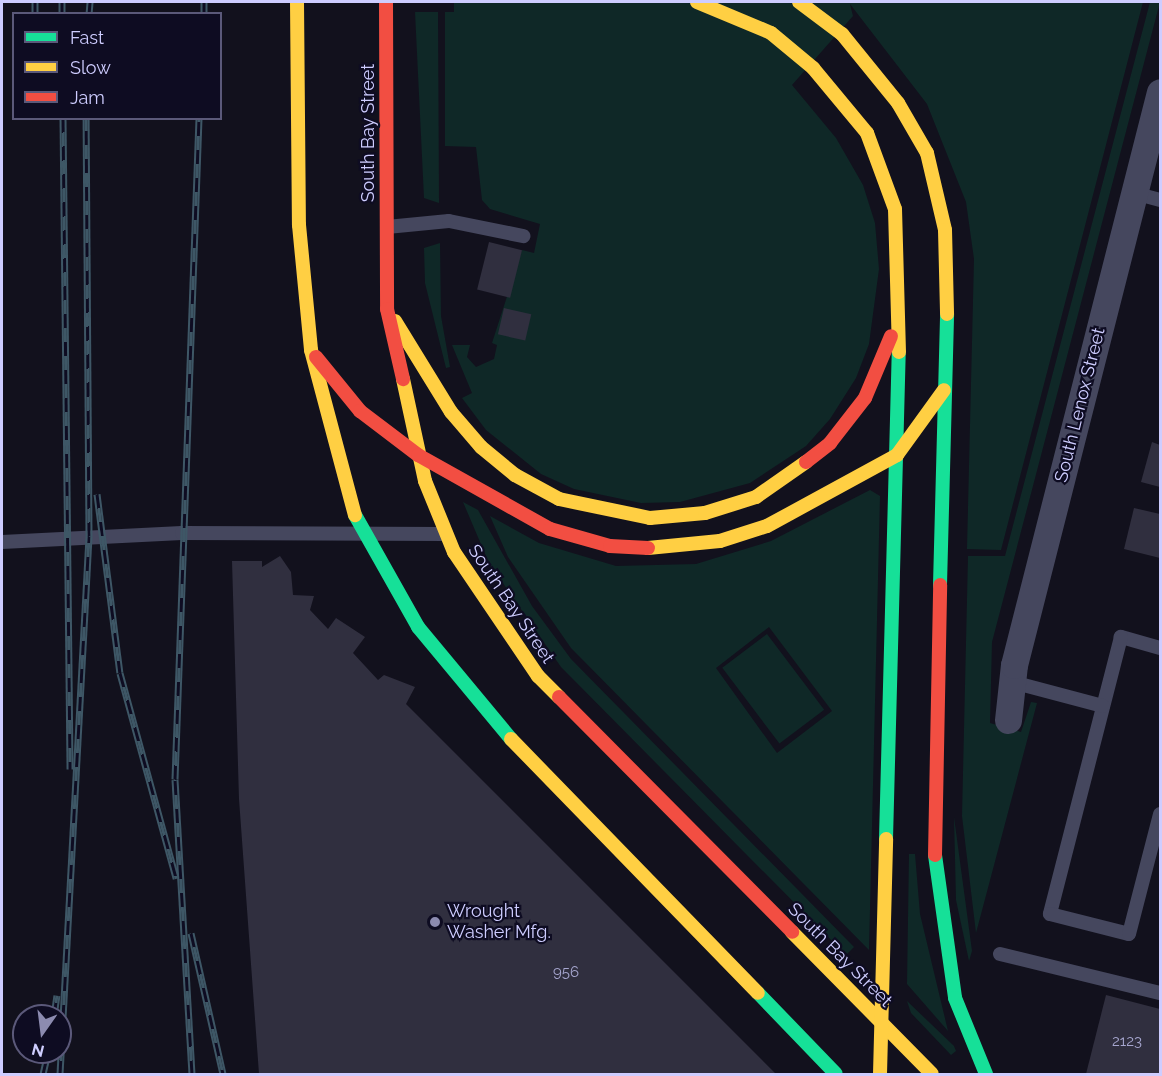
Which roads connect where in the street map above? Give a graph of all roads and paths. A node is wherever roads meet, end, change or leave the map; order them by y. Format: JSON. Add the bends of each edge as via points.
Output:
{"nodes":[{"id":1,"x":297,"y":2,"type":"edge"},
{"id":2,"x":386,"y":2,"type":"edge"},
{"id":3,"x":697,"y":2,"type":"edge"},
{"id":4,"x":799,"y":2,"type":"edge"},
{"id":5,"x":1161,"y":92,"type":"edge"},
{"id":6,"x":1134,"y":193,"type":"junction"},
{"id":7,"x":1161,"y":200,"type":"edge"},
{"id":8,"x":387,"y":227,"type":"junction"},
{"id":9,"x":524,"y":236,"type":"dead end"},
{"id":10,"x":387,"y":309,"type":"junction"},
{"id":11,"x":899,"y":312,"type":"junction"},
{"id":12,"x":310,"y":350,"type":"junction"},
{"id":13,"x":944,"y":390,"type":"junction"},
{"id":14,"x":897,"y":455,"type":"junction"},
{"id":15,"x":418,"y":456,"type":"junction"},
{"id":16,"x":364,"y":533,"type":"junction"},
{"id":17,"x":447,"y":534,"type":"junction"},
{"id":18,"x":2,"y":542,"type":"edge"},
{"id":19,"x":1161,"y":648,"type":"edge"},
{"id":20,"x":1012,"y":682,"type":"junction"},
{"id":21,"x":1103,"y":706,"type":"junction"},
{"id":22,"x":1008,"y":720,"type":"dead end"},
{"id":23,"x":1161,"y":814,"type":"edge"},
{"id":24,"x":1000,"y":954,"type":"dead end"},
{"id":25,"x":1161,"y":993,"type":"edge"},
{"id":26,"x":884,"y":1025,"type":"junction"},
{"id":27,"x":836,"y":1074,"type":"edge"},
{"id":28,"x":880,"y":1074,"type":"edge"},
{"id":29,"x":932,"y":1074,"type":"edge"},
{"id":30,"x":986,"y":1074,"type":"edge"}],
"edges":[{"from":1,"to":12,"type":"main road","via":[[299,225]]},
{"from":2,"to":8,"type":"main road","name":"South Bay Street"},
{"from":3,"to":11,"type":"main road","via":[[771,33],[813,68],[867,133],[895,209]]},
{"from":4,"to":13,"type":"main road","via":[[842,34],[898,103],[927,153],[945,230]]},
{"from":5,"to":6,"type":"street","name":"South Lenox Street"},
{"from":6,"to":7,"type":"lane"},
{"from":6,"to":20,"type":"street","name":"South Lenox Street"},
{"from":8,"to":9,"type":"lane","via":[[449,220]]},
{"from":8,"to":10,"type":"main road","name":"South Bay Street"},
{"from":10,"to":11,"type":"main road","via":[[452,412],[481,447],[515,475],[559,499],[650,518],[705,513],[756,497],[798,469],[830,442],[865,398]]},
{"from":10,"to":15,"type":"main road","name":"South Bay Street"},
{"from":11,"to":14,"type":"main road"},
{"from":12,"to":15,"type":"main road","via":[[360,411]]},
{"from":12,"to":16,"type":"main road","via":[[327,424]]},
{"from":13,"to":14,"type":"main road"},
{"from":13,"to":30,"type":"main road","via":[[933,833],[940,919],[955,998]]},
{"from":14,"to":15,"type":"main road","via":[[767,526],[720,541],[663,549],[610,546],[550,529]]},
{"from":14,"to":26,"type":"main road"},
{"from":15,"to":17,"type":"main road","name":"South Bay Street"},
{"from":16,"to":17,"type":"lane"},
{"from":16,"to":18,"type":"lane","via":[[95,536]]},
{"from":16,"to":27,"type":"main road","via":[[418,627],[472,698]]},
{"from":17,"to":26,"type":"main road","name":"South Bay Street","via":[[490,610],[538,676]]},
{"from":19,"to":21,"type":"lane","via":[[1121,637]]},
{"from":20,"to":21,"type":"lane"},
{"from":20,"to":22,"type":"street","name":"South Lenox Street"},
{"from":21,"to":23,"type":"lane","via":[[1050,914],[1129,934]]},
{"from":24,"to":25,"type":"lane"},
{"from":26,"to":28,"type":"main road"},
{"from":26,"to":29,"type":"main road","name":"South Bay Street"}]}
